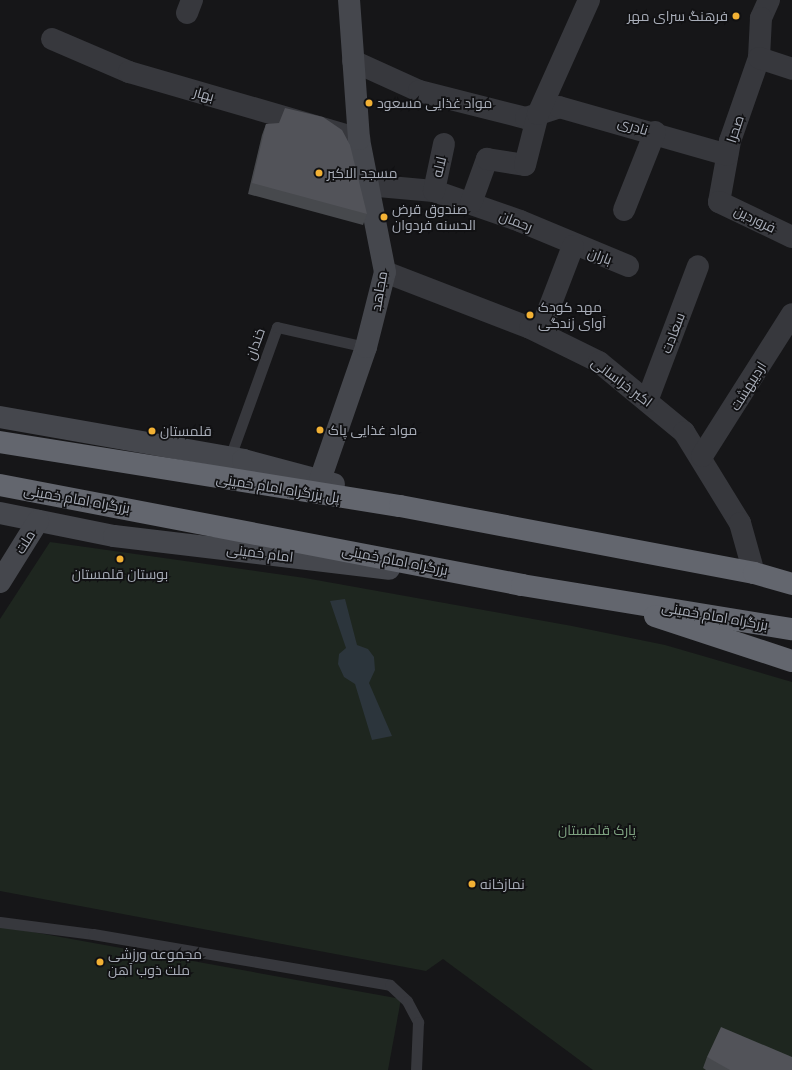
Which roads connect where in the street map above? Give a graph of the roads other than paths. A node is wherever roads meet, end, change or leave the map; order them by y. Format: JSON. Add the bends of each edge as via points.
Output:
{"nodes":[{"id":1,"x":349,"y":0,"type":"edge"},
{"id":2,"x":589,"y":0,"type":"edge"},
{"id":3,"x":769,"y":0,"type":"edge"},
{"id":4,"x":52,"y":39,"type":"dead end"},
{"id":5,"x":760,"y":58,"type":"junction"},
{"id":6,"x":353,"y":61,"type":"junction"},
{"id":7,"x":792,"y":69,"type":"edge"},
{"id":8,"x":538,"y":114,"type":"junction"},
{"id":9,"x":655,"y":132,"type":"junction"},
{"id":10,"x":359,"y":139,"type":"junction"},
{"id":11,"x":444,"y":144,"type":"dead end"},
{"id":12,"x":727,"y":155,"type":"junction"},
{"id":13,"x":367,"y":185,"type":"junction"},
{"id":14,"x":434,"y":191,"type":"junction"},
{"id":15,"x":719,"y":202,"type":"joint"},
{"id":16,"x":471,"y":203,"type":"junction"},
{"id":17,"x":624,"y":210,"type":"dead end"},
{"id":18,"x":792,"y":237,"type":"edge"},
{"id":19,"x":573,"y":246,"type":"junction"},
{"id":20,"x":628,"y":266,"type":"dead end"},
{"id":21,"x":698,"y":266,"type":"dead end"},
{"id":22,"x":385,"y":272,"type":"junction"},
{"id":23,"x":792,"y":314,"type":"edge"},
{"id":24,"x":540,"y":332,"type":"junction"},
{"id":25,"x":366,"y":347,"type":"junction"},
{"id":26,"x":647,"y":401,"type":"junction"},
{"id":27,"x":0,"y":417,"type":"edge"},
{"id":28,"x":0,"y":442,"type":"edge"},
{"id":29,"x":702,"y":456,"type":"junction"},
{"id":30,"x":230,"y":457,"type":"junction"},
{"id":31,"x":320,"y":480,"type":"junction"},
{"id":32,"x":0,"y":485,"type":"edge"},
{"id":33,"x":400,"y":506,"type":"junction"},
{"id":34,"x":0,"y":513,"type":"edge"},
{"id":35,"x":38,"y":521,"type":"junction"},
{"id":36,"x":754,"y":573,"type":"junction"},
{"id":37,"x":789,"y":579,"type":"edge"},
{"id":38,"x":0,"y":582,"type":"edge"},
{"id":39,"x":522,"y":585,"type":"junction"},
{"id":40,"x":597,"y":596,"type":"junction"},
{"id":41,"x":792,"y":629,"type":"edge"},
{"id":42,"x":792,"y":661,"type":"edge"},
{"id":43,"x":0,"y":922,"type":"edge"},
{"id":44,"x":416,"y":1070,"type":"edge"}],
"edges":[{"from":1,"to":6,"type":"main road","name":"مجاهد"},
{"from":2,"to":8,"type":"street"},
{"from":3,"to":5,"type":"street","name":"صحرا","via":[[761,18]]},
{"from":4,"to":10,"type":"street","name":"بهار","via":[[129,72]]},
{"from":5,"to":7,"type":"street"},
{"from":5,"to":12,"type":"street","name":"صحرا"},
{"from":6,"to":8,"type":"street","name":"نادری","via":[[419,91],[526,118]]},
{"from":6,"to":10,"type":"main road","name":"مجاهد"},
{"from":8,"to":9,"type":"street","name":"نادری","via":[[559,107]]},
{"from":8,"to":16,"type":"street","via":[[525,165],[487,159]]},
{"from":9,"to":12,"type":"street","name":"نادری"},
{"from":9,"to":17,"type":"street"},
{"from":10,"to":13,"type":"main road","name":"مجاهد"},
{"from":11,"to":14,"type":"street","name":"لاله"},
{"from":12,"to":15,"type":"street","name":"صحرا"},
{"from":13,"to":14,"type":"street","name":"رحمان"},
{"from":13,"to":22,"type":"main road","name":"مجاهد"},
{"from":14,"to":16,"type":"street","name":"رحمان"},
{"from":15,"to":18,"type":"street","name":"فروردین"},
{"from":16,"to":19,"type":"street","name":"رحمان"},
{"from":19,"to":20,"type":"street","name":"باران"},
{"from":19,"to":24,"type":"street"},
{"from":21,"to":26,"type":"street","name":"سعادت"},
{"from":22,"to":24,"type":"street","name":"اکبر خراسانی"},
{"from":22,"to":25,"type":"main road","name":"مجاهد"},
{"from":23,"to":29,"type":"street","name":"اردیبهشت"},
{"from":24,"to":26,"type":"street","name":"اکبر خراسانی","via":[[599,362]]},
{"from":25,"to":30,"type":"lane","name":"خندان","via":[[277,326]]},
{"from":25,"to":31,"type":"main road","name":"مجاهد"},
{"from":26,"to":29,"type":"street","name":"اکبر خراسانی","via":[[684,432]]},
{"from":27,"to":30,"type":"main road"},
{"from":28,"to":33,"type":"highway","name":"پل بزرگراه امام خمینی"},
{"from":29,"to":36,"type":"street","name":"اکبر خراسانی","via":[[740,523]]},
{"from":30,"to":31,"type":"main road"},
{"from":31,"to":33,"type":"main road"},
{"from":32,"to":39,"type":"highway","name":"بزرگراه امام خمینی"},
{"from":33,"to":36,"type":"highway"},
{"from":34,"to":35,"type":"main road","name":"امام خمینی"},
{"from":35,"to":38,"type":"main road","name":"ملت"},
{"from":35,"to":39,"type":"main road","name":"امام خمینی","via":[[114,536]]},
{"from":36,"to":37,"type":"highway"},
{"from":39,"to":40,"type":"highway","name":"بزرگراه امام خمینی"},
{"from":40,"to":41,"type":"highway","name":"بزرگراه امام خمینی"},
{"from":40,"to":42,"type":"highway"},
{"from":43,"to":44,"type":"lane","via":[[93,934],[390,985],[407,1001],[418,1022]]}]}
